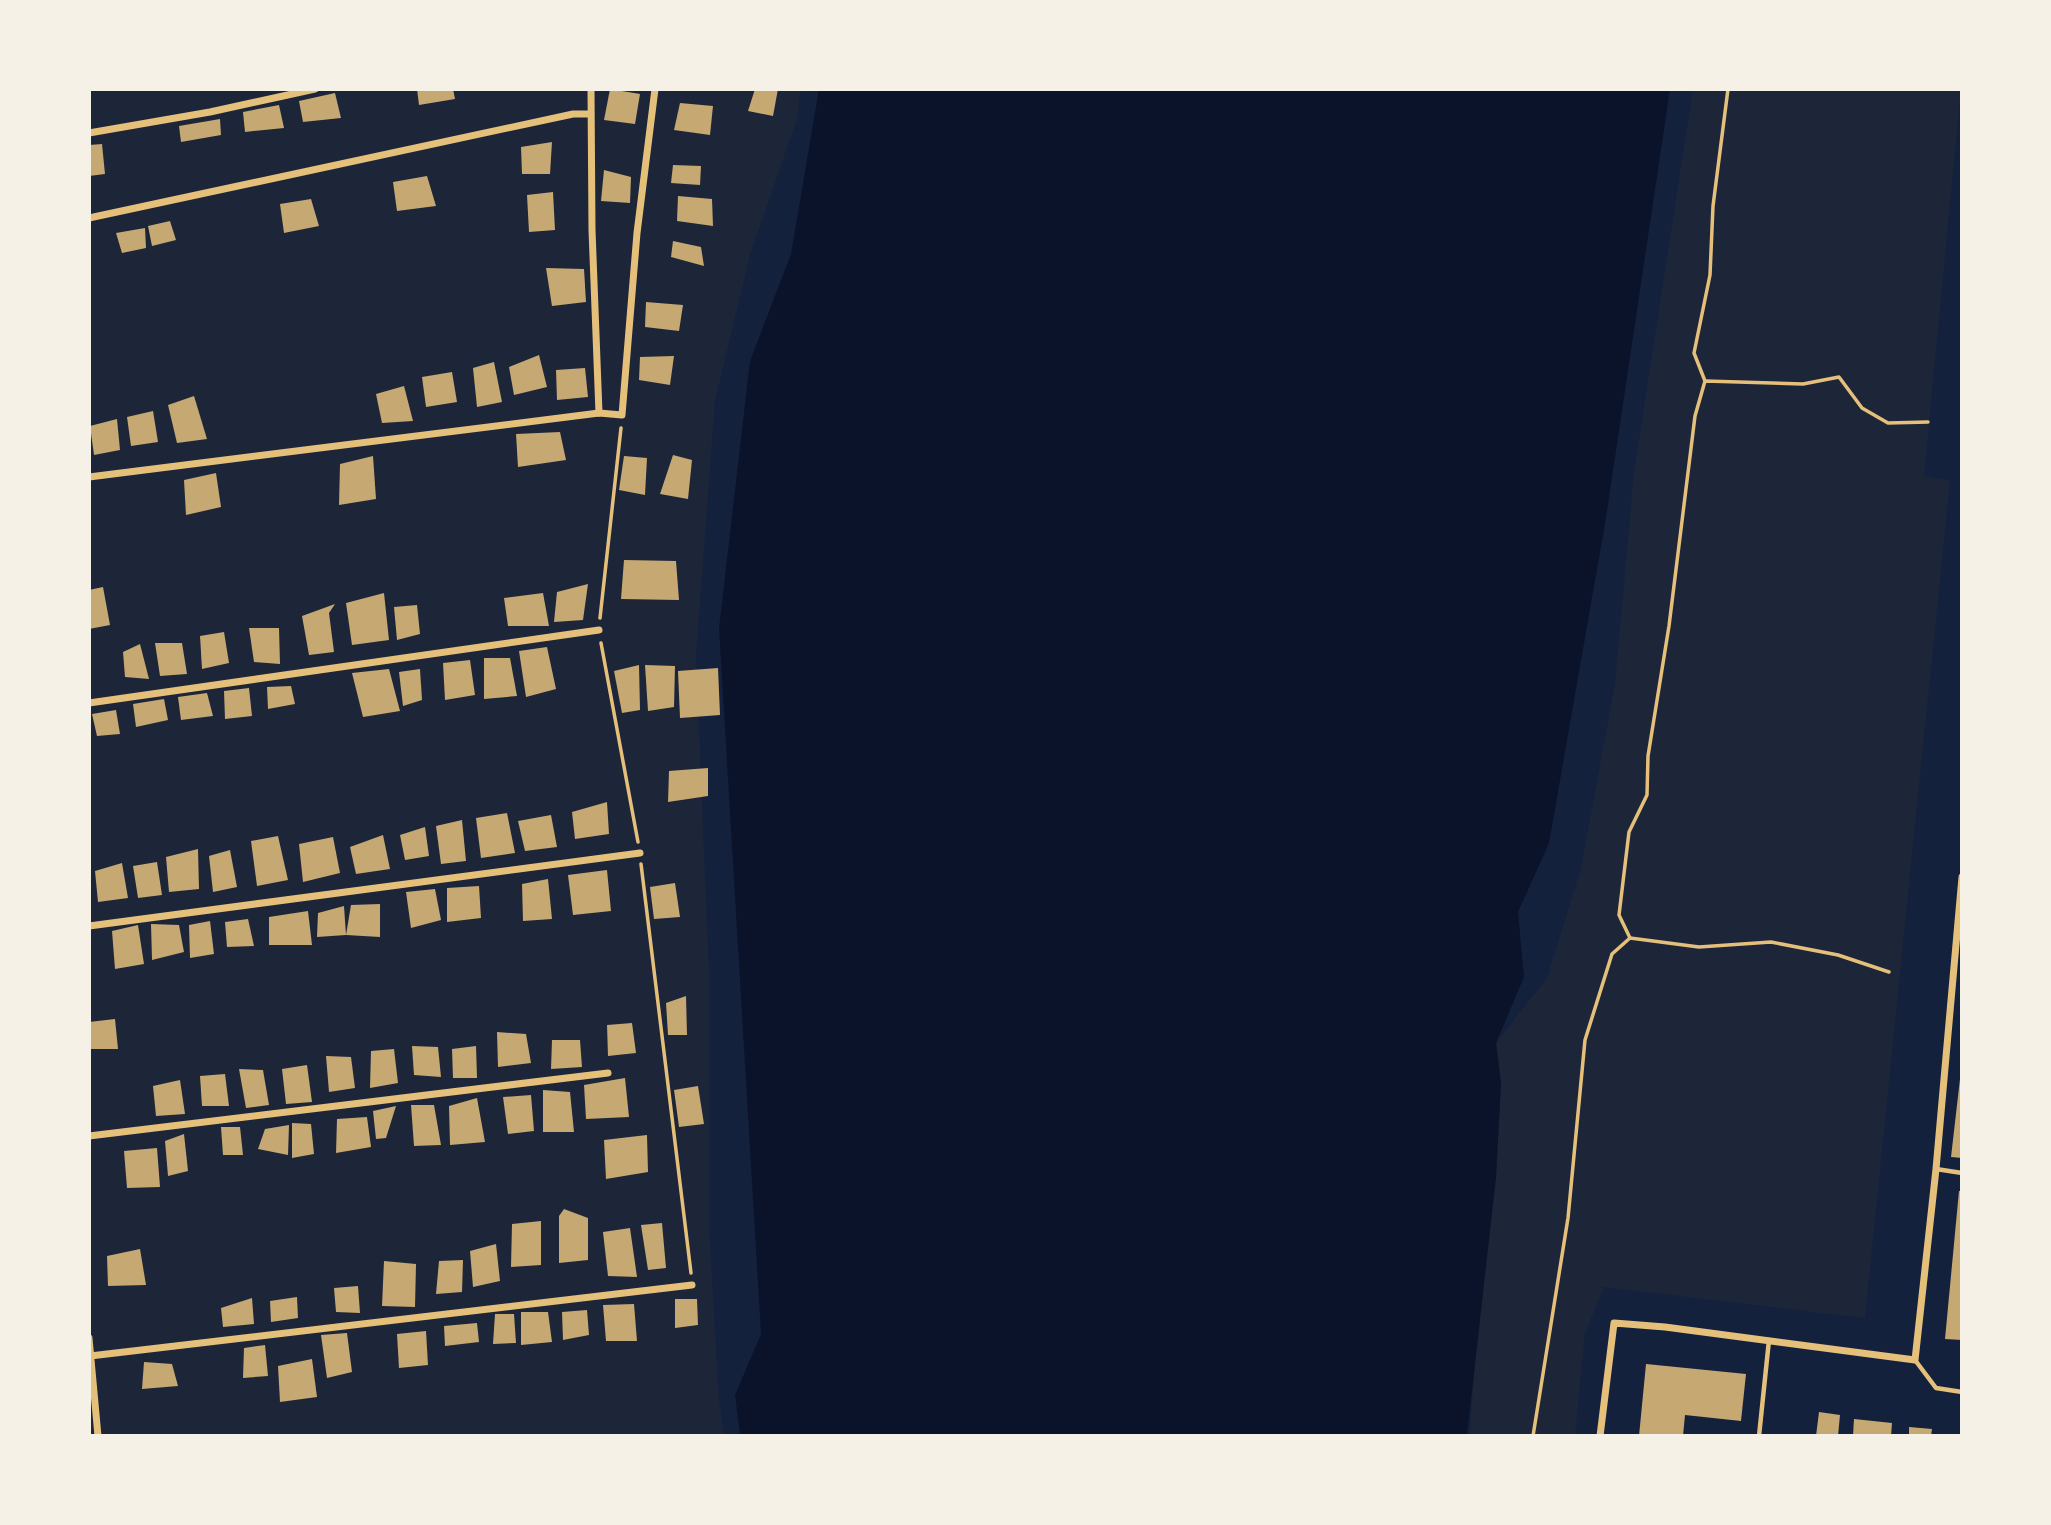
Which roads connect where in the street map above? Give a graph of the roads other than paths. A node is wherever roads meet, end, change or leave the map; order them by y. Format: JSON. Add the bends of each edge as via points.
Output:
{"nodes":[{"id":1,"x":315,"y":89,"type":"edge"},
{"id":2,"x":591,"y":89,"type":"edge"},
{"id":3,"x":655,"y":89,"type":"edge"},
{"id":4,"x":590,"y":114,"type":"junction"},
{"id":5,"x":89,"y":133,"type":"edge"},
{"id":6,"x":89,"y":218,"type":"edge"},
{"id":7,"x":600,"y":413,"type":"junction"},
{"id":8,"x":89,"y":477,"type":"edge"},
{"id":9,"x":598,"y":630,"type":"dead end"},
{"id":10,"x":89,"y":703,"type":"edge"},
{"id":11,"x":640,"y":853,"type":"dead end"},
{"id":12,"x":1962,"y":877,"type":"edge"},
{"id":13,"x":89,"y":926,"type":"edge"},
{"id":14,"x":607,"y":1073,"type":"dead end"},
{"id":15,"x":89,"y":1136,"type":"edge"},
{"id":16,"x":1937,"y":1169,"type":"junction"},
{"id":17,"x":1962,"y":1173,"type":"edge"},
{"id":18,"x":692,"y":1285,"type":"dead end"},
{"id":19,"x":89,"y":1338,"type":"edge"},
{"id":20,"x":1769,"y":1340,"type":"junction"},
{"id":21,"x":90,"y":1356,"type":"edge"},
{"id":22,"x":1915,"y":1360,"type":"junction"},
{"id":23,"x":1962,"y":1392,"type":"edge"},
{"id":24,"x":99,"y":1436,"type":"edge"},
{"id":25,"x":1600,"y":1436,"type":"edge"},
{"id":26,"x":1759,"y":1436,"type":"edge"}],
"edges":[{"from":1,"to":5,"type":"street"},
{"from":2,"to":4,"type":"street"},
{"from":3,"to":7,"type":"street","via":[[622,415]]},
{"from":4,"to":6,"type":"street"},
{"from":4,"to":7,"type":"street"},
{"from":7,"to":8,"type":"street"},
{"from":9,"to":10,"type":"street"},
{"from":11,"to":13,"type":"street"},
{"from":12,"to":16,"type":"street"},
{"from":14,"to":15,"type":"street"},
{"from":16,"to":17,"type":"lane"},
{"from":16,"to":22,"type":"street"},
{"from":18,"to":21,"type":"street"},
{"from":19,"to":21,"type":"street"},
{"from":20,"to":22,"type":"street"},
{"from":20,"to":25,"type":"street","via":[[1614,1323]]},
{"from":20,"to":26,"type":"lane"},
{"from":21,"to":24,"type":"street"},
{"from":22,"to":23,"type":"lane","via":[[1936,1388]]}]}
